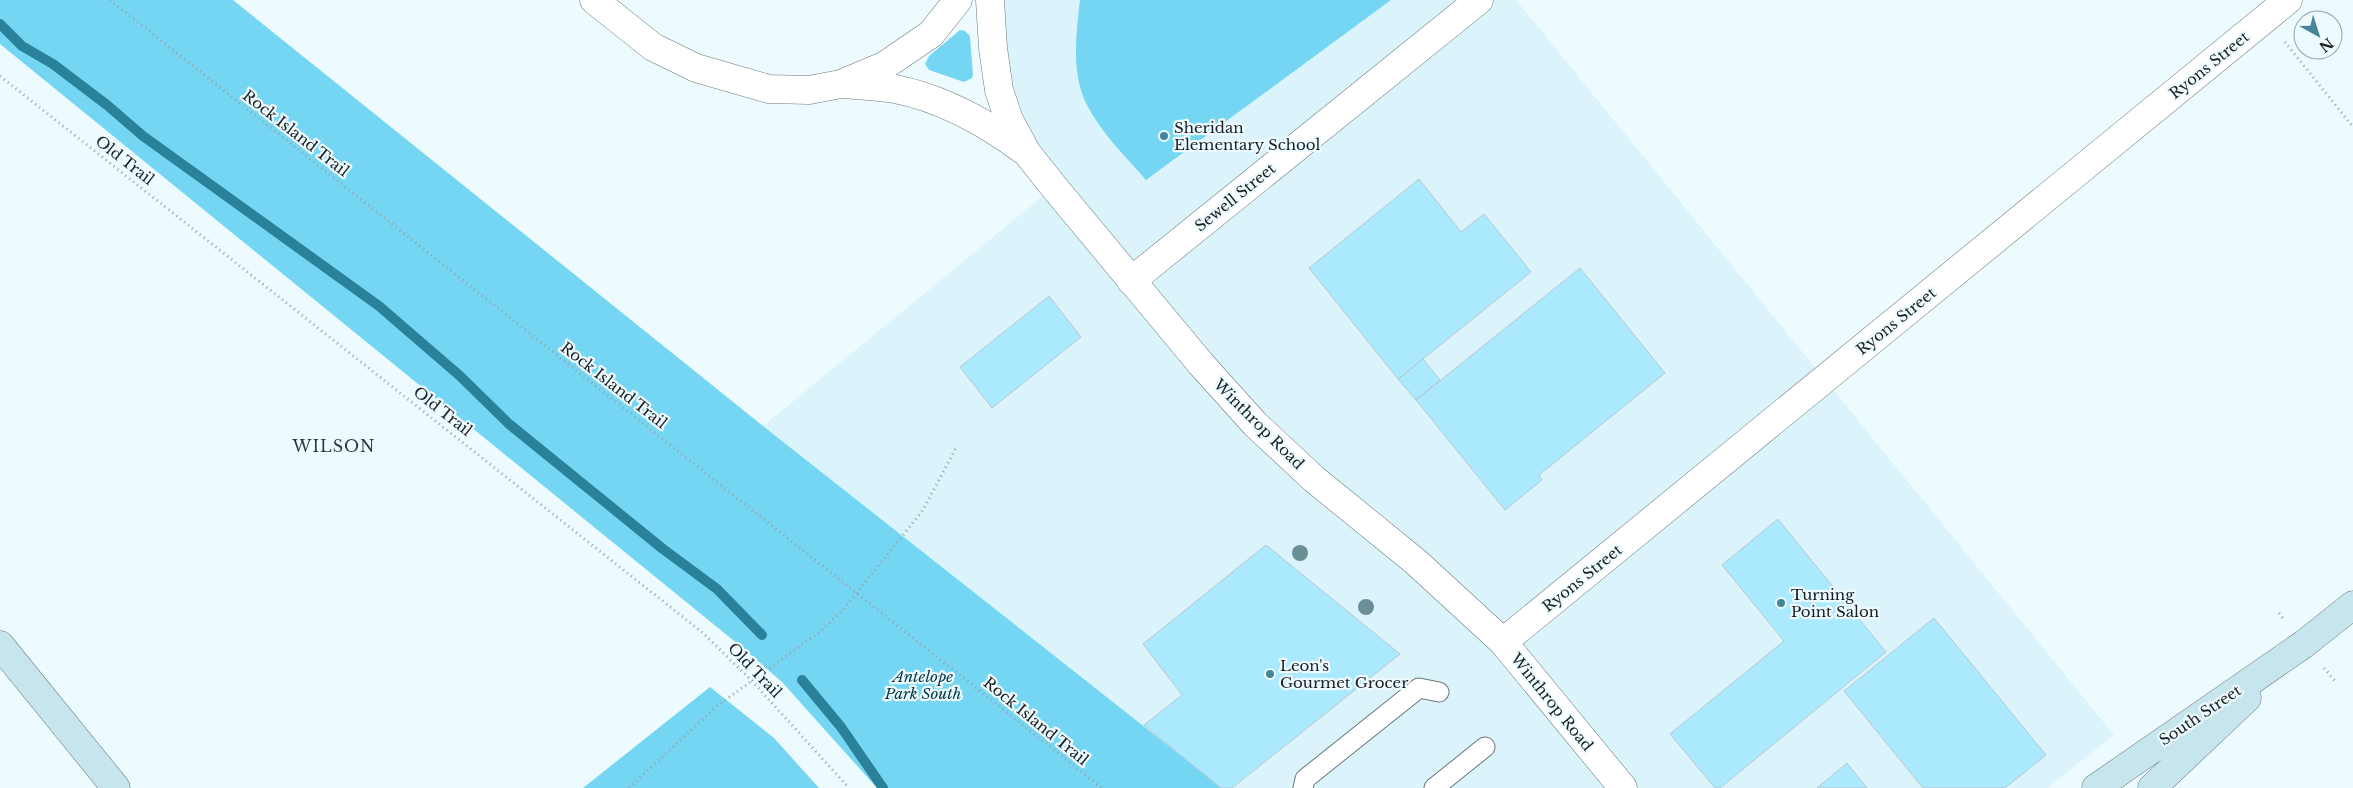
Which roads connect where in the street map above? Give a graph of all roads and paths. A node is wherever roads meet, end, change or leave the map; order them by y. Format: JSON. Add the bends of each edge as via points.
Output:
{"nodes":[{"id":1,"x":110,"y":0,"type":"edge"},
{"id":2,"x":594,"y":0,"type":"edge"},
{"id":3,"x":958,"y":0,"type":"edge"},
{"id":4,"x":990,"y":0,"type":"edge"},
{"id":5,"x":1479,"y":0,"type":"edge"},
{"id":6,"x":2288,"y":0,"type":"edge"},
{"id":7,"x":2266,"y":18,"type":"junction"},
{"id":8,"x":0,"y":76,"type":"edge"},
{"id":9,"x":842,"y":84,"type":"junction"},
{"id":10,"x":2353,"y":127,"type":"edge"},
{"id":11,"x":1028,"y":153,"type":"junction"},
{"id":12,"x":1131,"y":281,"type":"junction"},
{"id":13,"x":957,"y":446,"type":"dead end"},
{"id":14,"x":857,"y":592,"type":"junction"},
{"id":15,"x":2353,"y":605,"type":"edge"},
{"id":16,"x":1503,"y":642,"type":"junction"},
{"id":17,"x":2304,"y":644,"type":"junction"},
{"id":18,"x":0,"y":645,"type":"edge"},
{"id":19,"x":752,"y":681,"type":"junction"},
{"id":20,"x":1439,"y":692,"type":"dead end"},
{"id":21,"x":1485,"y":746,"type":"dead end"},
{"id":22,"x":116,"y":788,"type":"edge"},
{"id":23,"x":629,"y":788,"type":"edge"},
{"id":24,"x":849,"y":788,"type":"edge"},
{"id":25,"x":1102,"y":788,"type":"edge"},
{"id":26,"x":1303,"y":788,"type":"edge"},
{"id":27,"x":1434,"y":788,"type":"edge"},
{"id":28,"x":1623,"y":788,"type":"edge"},
{"id":29,"x":2096,"y":788,"type":"edge"},
{"id":30,"x":2152,"y":788,"type":"edge"}],
"edges":[{"from":1,"to":14,"type":"path","name":"Rock Island Trail"},
{"from":2,"to":9,"type":"street","via":[[654,47],[696,68],[769,89],[809,90]]},
{"from":3,"to":9,"type":"street","via":[[931,34],[884,66]]},
{"from":4,"to":11,"type":"street","name":"Winthrop Road","via":[[999,90],[1009,120]]},
{"from":5,"to":12,"type":"street","name":"Sewell Street"},
{"from":6,"to":7,"type":"street","name":"Ryons Street"},
{"from":7,"to":10,"type":"path"},
{"from":7,"to":16,"type":"street","name":"Ryons Street"},
{"from":8,"to":19,"type":"path","name":"Old Trail","via":[[630,574],[703,633]]},
{"from":9,"to":11,"type":"street","via":[[895,90],[933,100],[997,131]]},
{"from":11,"to":12,"type":"street","name":"Winthrop Road"},
{"from":12,"to":16,"type":"street","name":"Winthrop Road","via":[[1201,364],[1280,449],[1416,562]]},
{"from":13,"to":14,"type":"path","via":[[923,510]]},
{"from":14,"to":19,"type":"path","via":[[821,630]]},
{"from":14,"to":25,"type":"path","name":"Rock Island Trail"},
{"from":15,"to":17,"type":"main road","name":"South Street"},
{"from":16,"to":28,"type":"street","name":"Winthrop Road"},
{"from":17,"to":29,"type":"main road","name":"South Street"},
{"from":17,"to":30,"type":"main road","name":"South Street"},
{"from":18,"to":22,"type":"main road"},
{"from":19,"to":23,"type":"path","via":[[717,706]]},
{"from":19,"to":24,"type":"path","name":"Old Trail"},
{"from":20,"to":26,"type":"lane","via":[[1419,688],[1305,780]]},
{"from":21,"to":27,"type":"lane"}]}
